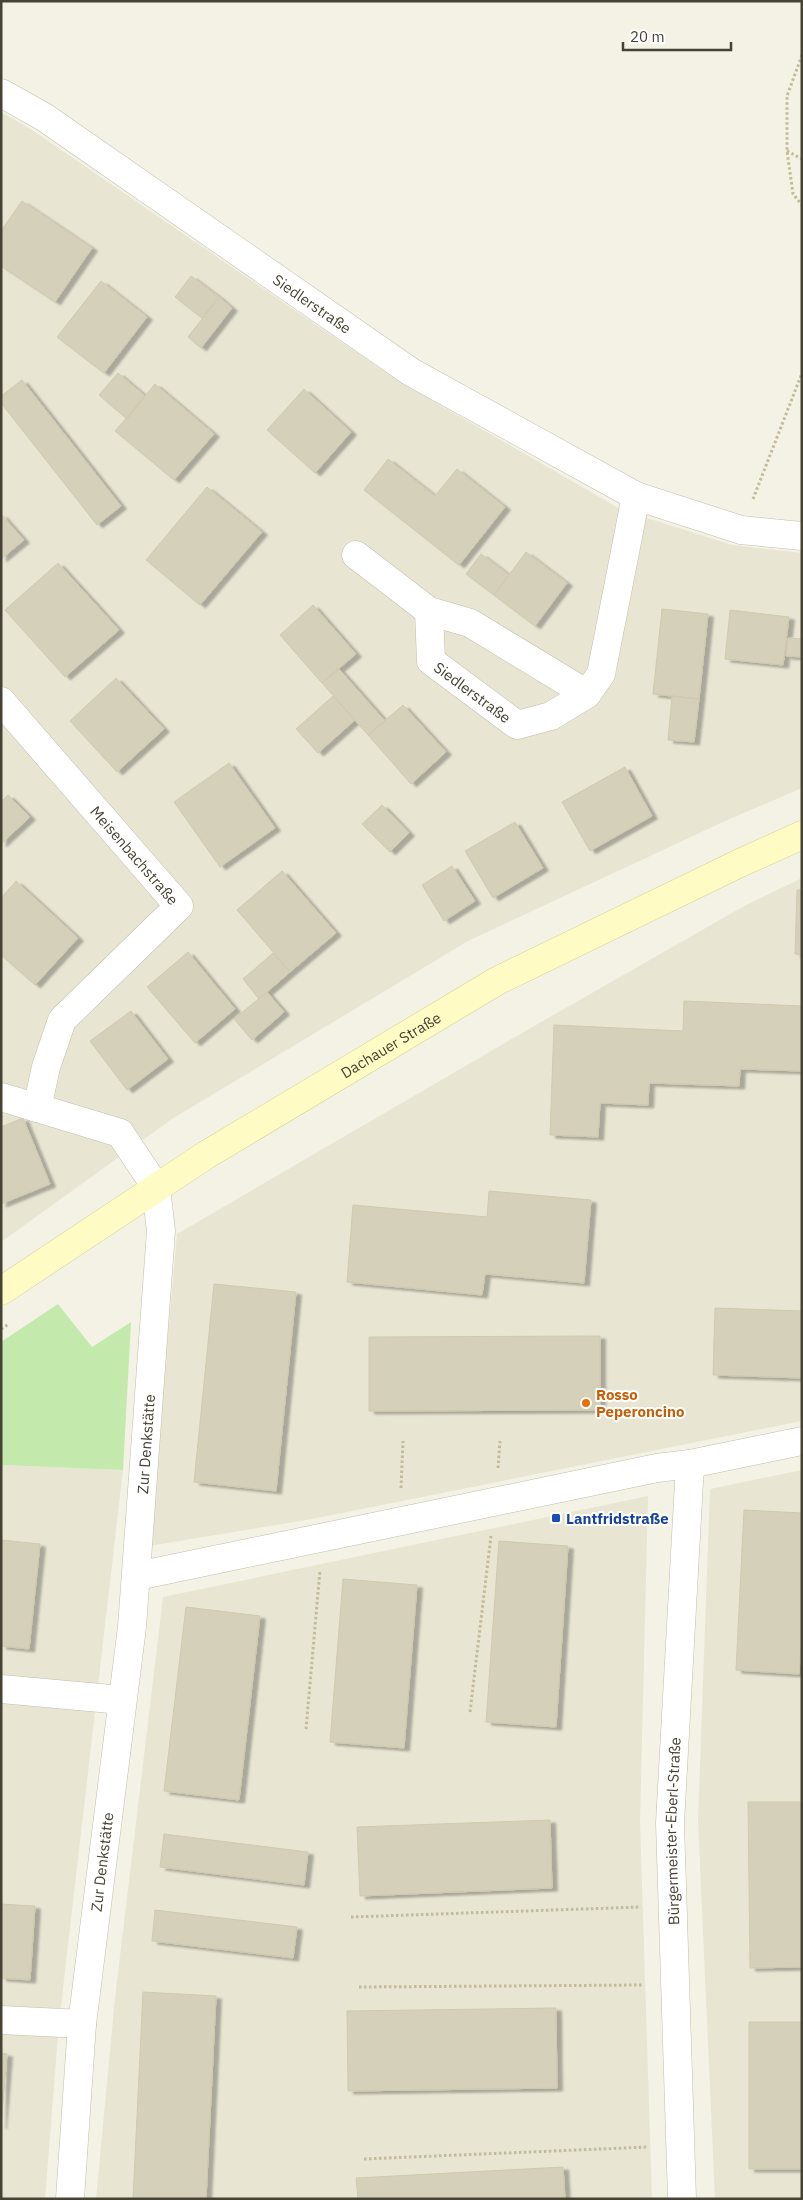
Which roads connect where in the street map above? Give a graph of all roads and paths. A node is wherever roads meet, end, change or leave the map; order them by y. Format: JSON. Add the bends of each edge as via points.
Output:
{"nodes":[{"id":1,"x":802,"y":55,"type":"edge"},
{"id":2,"x":1,"y":93,"type":"edge"},
{"id":3,"x":787,"y":151,"type":"junction"},
{"id":4,"x":802,"y":159,"type":"edge"},
{"id":5,"x":802,"y":205,"type":"edge"},
{"id":6,"x":802,"y":373,"type":"edge"},
{"id":7,"x":636,"y":496,"type":"junction"},
{"id":8,"x":741,"y":530,"type":"junction"},
{"id":9,"x":802,"y":536,"type":"edge"},
{"id":10,"x":356,"y":555,"type":"dead end"},
{"id":11,"x":429,"y":611,"type":"junction"},
{"id":12,"x":587,"y":694,"type":"junction"},
{"id":13,"x":1,"y":701,"type":"edge"},
{"id":14,"x":802,"y":835,"type":"edge"},
{"id":15,"x":1,"y":1096,"type":"edge"},
{"id":16,"x":37,"y":1108,"type":"junction"},
{"id":17,"x":156,"y":1187,"type":"junction"},
{"id":18,"x":1,"y":1291,"type":"edge"},
{"id":19,"x":403,"y":1441,"type":"dead end"},
{"id":20,"x":802,"y":1441,"type":"edge"},
{"id":21,"x":690,"y":1464,"type":"junction"},
{"id":22,"x":494,"y":1502,"type":"junction"},
{"id":23,"x":400,"y":1522,"type":"junction"},
{"id":24,"x":324,"y":1537,"type":"junction"},
{"id":25,"x":137,"y":1576,"type":"junction"},
{"id":26,"x":1,"y":1689,"type":"edge"},
{"id":27,"x":122,"y":1700,"type":"junction"},
{"id":28,"x":470,"y":1712,"type":"dead end"},
{"id":29,"x":306,"y":1729,"type":"dead end"},
{"id":30,"x":673,"y":1906,"type":"junction"},
{"id":31,"x":351,"y":1917,"type":"dead end"},
{"id":32,"x":676,"y":1985,"type":"junction"},
{"id":33,"x":359,"y":1987,"type":"dead end"},
{"id":34,"x":1,"y":2020,"type":"edge"},
{"id":35,"x":82,"y":2024,"type":"junction"},
{"id":36,"x":681,"y":2146,"type":"junction"},
{"id":37,"x":364,"y":2159,"type":"dead end"},
{"id":38,"x":70,"y":2199,"type":"edge"},
{"id":39,"x":682,"y":2199,"type":"edge"}],
"edges":[{"from":1,"to":3,"type":"path","via":[[787,96]]},
{"from":2,"to":7,"type":"street","name":"Siedlerstraße","via":[[44,117],[410,372]]},
{"from":3,"to":4,"type":"path"},
{"from":3,"to":5,"type":"path","via":[[793,194]]},
{"from":6,"to":8,"type":"path"},
{"from":7,"to":8,"type":"street","name":"Siedlerstraße"},
{"from":7,"to":12,"type":"street","name":"Siedlerstraße","via":[[601,674]]},
{"from":8,"to":9,"type":"street","name":"Siedlerstraße"},
{"from":10,"to":11,"type":"street"},
{"from":11,"to":12,"type":"street","via":[[470,623]]},
{"from":11,"to":12,"type":"street","name":"Siedlerstraße","via":[[431,661],[518,724],[551,716]]},
{"from":13,"to":16,"type":"street","name":"Meisenbachstraße","via":[[179,906],[62,1020],[46,1067]]},
{"from":14,"to":17,"type":"street","name":"Dachauer Straße","via":[[497,981]]},
{"from":15,"to":16,"type":"street"},
{"from":16,"to":17,"type":"street","via":[[120,1133]]},
{"from":17,"to":18,"type":"street","name":"Dachauer Straße"},
{"from":17,"to":25,"type":"street","name":"Zur Denkstätte","via":[[161,1231]]},
{"from":19,"to":23,"type":"path"},
{"from":20,"to":21,"type":"street"},
{"from":21,"to":22,"type":"street"},
{"from":21,"to":30,"type":"street","name":"Bürgermeister-Eberl-Straße","via":[[670,1823]]},
{"from":22,"to":23,"type":"street"},
{"from":22,"to":28,"type":"path"},
{"from":23,"to":24,"type":"street"},
{"from":24,"to":25,"type":"street"},
{"from":24,"to":29,"type":"path"},
{"from":25,"to":27,"type":"street","name":"Zur Denkstätte"},
{"from":26,"to":27,"type":"street"},
{"from":27,"to":35,"type":"street","name":"Zur Denkstätte"},
{"from":30,"to":31,"type":"path"},
{"from":30,"to":32,"type":"street","name":"Bürgermeister-Eberl-Straße"},
{"from":32,"to":33,"type":"path"},
{"from":32,"to":36,"type":"street","name":"Bürgermeister-Eberl-Straße"},
{"from":34,"to":35,"type":"street"},
{"from":35,"to":38,"type":"street","name":"Zur Denkstätte"},
{"from":36,"to":37,"type":"path"},
{"from":36,"to":39,"type":"street","name":"Bürgermeister-Eberl-Straße"}]}
